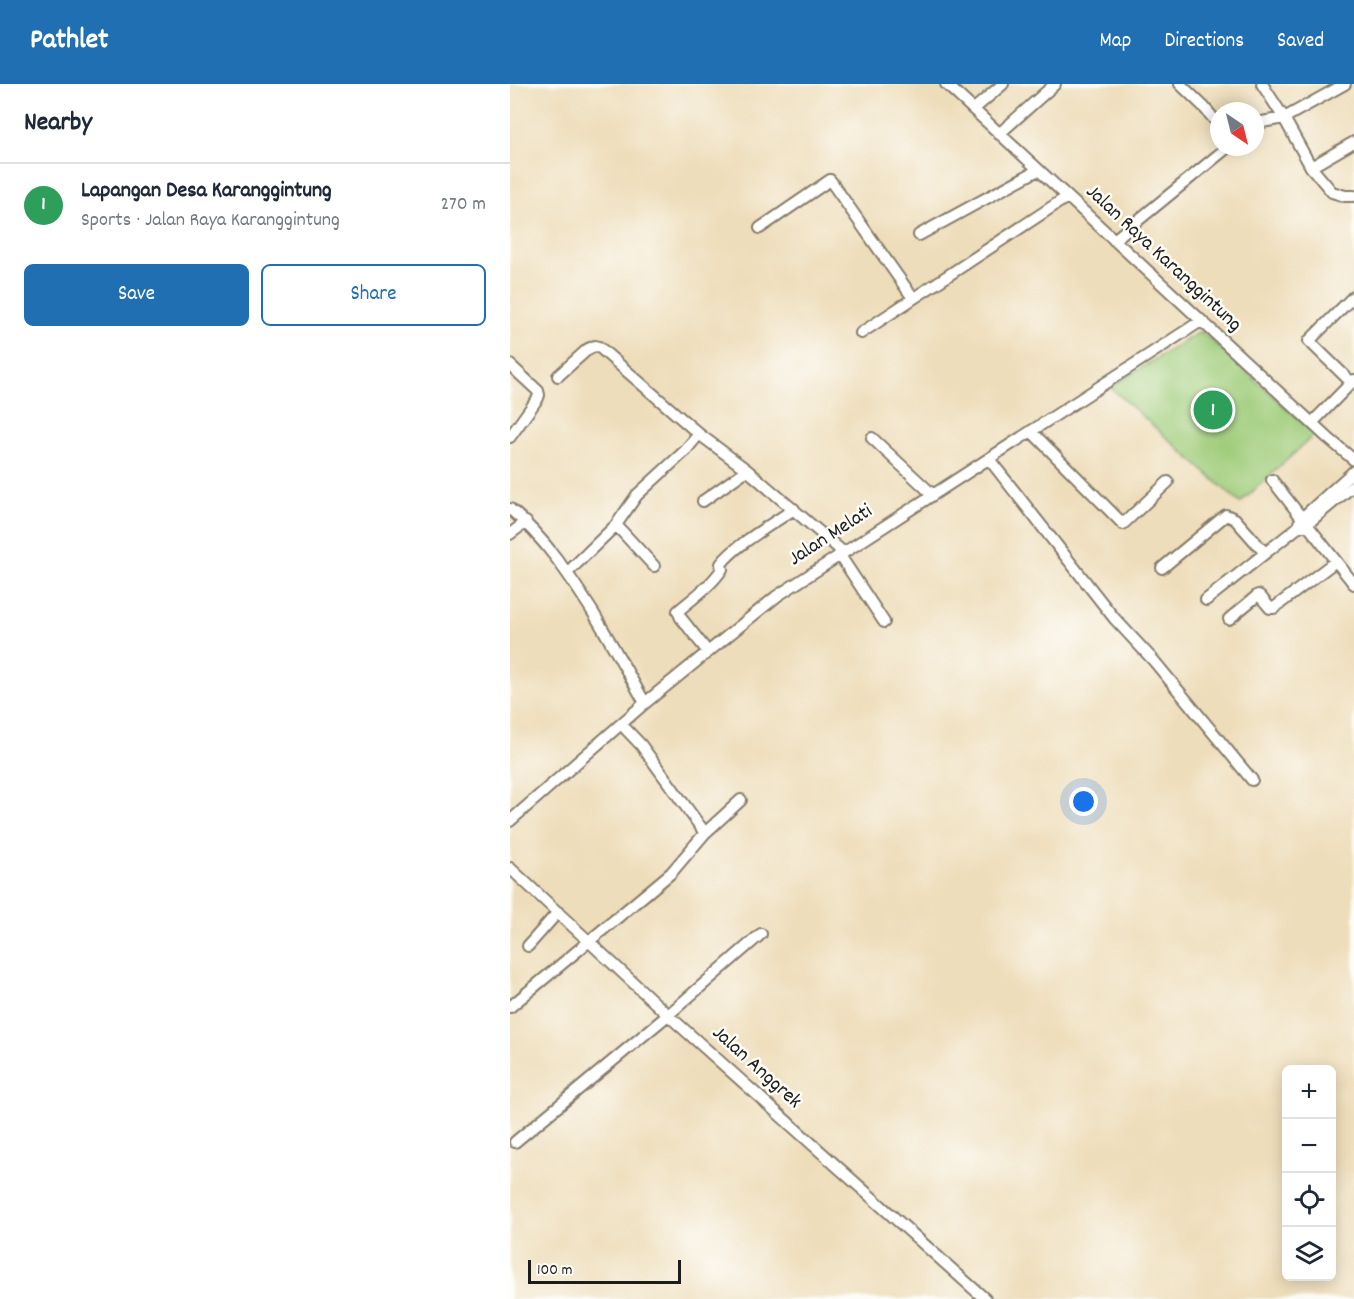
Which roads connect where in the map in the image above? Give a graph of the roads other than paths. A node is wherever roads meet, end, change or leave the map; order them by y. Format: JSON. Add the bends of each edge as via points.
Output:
{"nodes":[{"id":1,"x":946,"y":84,"type":"edge"},
{"id":2,"x":1003,"y":84,"type":"edge"},
{"id":3,"x":1055,"y":84,"type":"edge"},
{"id":4,"x":1180,"y":84,"type":"edge"},
{"id":5,"x":1262,"y":84,"type":"edge"},
{"id":6,"x":1345,"y":84,"type":"edge"},
{"id":7,"x":1326,"y":89,"type":"edge"},
{"id":8,"x":974,"y":109,"type":"junction"},
{"id":9,"x":1210,"y":114,"type":"edge"},
{"id":10,"x":1284,"y":118,"type":"junction"},
{"id":11,"x":1264,"y":122,"type":"edge"},
{"id":12,"x":999,"y":134,"type":"junction"},
{"id":13,"x":1354,"y":142,"type":"edge"},
{"id":14,"x":1217,"y":156,"type":"edge"},
{"id":15,"x":1311,"y":167,"type":"junction"},
{"id":16,"x":1038,"y":170,"type":"junction"},
{"id":17,"x":1354,"y":196,"type":"edge"},
{"id":18,"x":1067,"y":197,"type":"junction"},
{"id":19,"x":760,"y":228,"type":"dead end"},
{"id":20,"x":920,"y":235,"type":"dead end"},
{"id":21,"x":1114,"y":240,"type":"junction"},
{"id":22,"x":1354,"y":296,"type":"edge"},
{"id":23,"x":913,"y":298,"type":"junction"},
{"id":24,"x":1201,"y":321,"type":"junction"},
{"id":25,"x":861,"y":333,"type":"dead end"},
{"id":26,"x":510,"y":365,"type":"edge"},
{"id":27,"x":558,"y":376,"type":"dead end"},
{"id":28,"x":1353,"y":381,"type":"edge"},
{"id":29,"x":1312,"y":423,"type":"junction"},
{"id":30,"x":1031,"y":431,"type":"junction"},
{"id":31,"x":699,"y":434,"type":"junction"},
{"id":32,"x":510,"y":438,"type":"edge"},
{"id":33,"x":872,"y":438,"type":"dead end"},
{"id":34,"x":989,"y":459,"type":"junction"},
{"id":35,"x":1354,"y":460,"type":"edge"},
{"id":36,"x":747,"y":470,"type":"junction"},
{"id":37,"x":1354,"y":471,"type":"edge"},
{"id":38,"x":1272,"y":480,"type":"dead end"},
{"id":39,"x":1168,"y":482,"type":"dead end"},
{"id":40,"x":1354,"y":485,"type":"edge"},
{"id":41,"x":932,"y":494,"type":"junction"},
{"id":42,"x":703,"y":501,"type":"dead end"},
{"id":43,"x":510,"y":509,"type":"edge"},
{"id":44,"x":794,"y":509,"type":"junction"},
{"id":45,"x":526,"y":522,"type":"junction"},
{"id":46,"x":1302,"y":524,"type":"junction"},
{"id":47,"x":616,"y":525,"type":"junction"},
{"id":48,"x":510,"y":534,"type":"edge"},
{"id":49,"x":841,"y":553,"type":"junction"},
{"id":50,"x":1265,"y":553,"type":"junction"},
{"id":51,"x":1336,"y":561,"type":"junction"},
{"id":52,"x":654,"y":566,"type":"dead end"},
{"id":53,"x":1162,"y":568,"type":"dead end"},
{"id":54,"x":568,"y":572,"type":"junction"},
{"id":55,"x":1354,"y":584,"type":"edge"},
{"id":56,"x":1206,"y":600,"type":"dead end"},
{"id":57,"x":1229,"y":619,"type":"dead end"},
{"id":58,"x":884,"y":622,"type":"dead end"},
{"id":59,"x":708,"y":652,"type":"junction"},
{"id":60,"x":645,"y":703,"type":"junction"},
{"id":61,"x":621,"y":724,"type":"junction"},
{"id":62,"x":1252,"y":780,"type":"dead end"},
{"id":63,"x":741,"y":800,"type":"dead end"},
{"id":64,"x":510,"y":821,"type":"edge"},
{"id":65,"x":705,"y":833,"type":"junction"},
{"id":66,"x":510,"y":868,"type":"edge"},
{"id":67,"x":558,"y":912,"type":"junction"},
{"id":68,"x":761,"y":934,"type":"dead end"},
{"id":69,"x":588,"y":940,"type":"junction"},
{"id":70,"x":528,"y":946,"type":"dead end"},
{"id":71,"x":510,"y":1007,"type":"edge"},
{"id":72,"x":668,"y":1015,"type":"junction"},
{"id":73,"x":515,"y":1143,"type":"dead end"},
{"id":74,"x":982,"y":1296,"type":"edge"}],
"edges":[{"from":1,"to":8,"type":"street","name":"Jalan Raya Karanggintung"},
{"from":2,"to":8,"type":"street"},
{"from":3,"to":12,"type":"street"},
{"from":4,"to":9,"type":"street"},
{"from":5,"to":10,"type":"street"},
{"from":6,"to":7,"type":"street"},
{"from":7,"to":10,"type":"street"},
{"from":8,"to":12,"type":"street","name":"Jalan Raya Karanggintung"},
{"from":10,"to":11,"type":"street"},
{"from":10,"to":15,"type":"street"},
{"from":12,"to":16,"type":"street","name":"Jalan Raya Karanggintung"},
{"from":13,"to":15,"type":"street"},
{"from":14,"to":21,"type":"street"},
{"from":15,"to":17,"type":"street","via":[[1332,192]]},
{"from":16,"to":18,"type":"street","name":"Jalan Raya Karanggintung"},
{"from":16,"to":20,"type":"street"},
{"from":18,"to":21,"type":"street","name":"Jalan Raya Karanggintung"},
{"from":18,"to":23,"type":"street"},
{"from":19,"to":23,"type":"street","via":[[830,180]]},
{"from":21,"to":24,"type":"street","name":"Jalan Raya Karanggintung"},
{"from":22,"to":28,"type":"street","via":[[1309,341]]},
{"from":23,"to":25,"type":"street"},
{"from":24,"to":29,"type":"street","name":"Jalan Raya Karanggintung"},
{"from":24,"to":30,"type":"street","name":"Jalan Melati"},
{"from":26,"to":32,"type":"street","via":[[539,394]]},
{"from":27,"to":31,"type":"street","via":[[595,346]]},
{"from":28,"to":29,"type":"street"},
{"from":29,"to":35,"type":"street","name":"Jalan Raya Karanggintung"},
{"from":30,"to":34,"type":"street","name":"Jalan Melati"},
{"from":30,"to":39,"type":"street","via":[[1123,524]]},
{"from":31,"to":36,"type":"street"},
{"from":31,"to":47,"type":"street","via":[[637,495]]},
{"from":33,"to":41,"type":"street"},
{"from":34,"to":41,"type":"street","name":"Jalan Melati"},
{"from":34,"to":62,"type":"street","via":[[1114,618]]},
{"from":36,"to":42,"type":"street"},
{"from":36,"to":44,"type":"street"},
{"from":37,"to":46,"type":"street"},
{"from":38,"to":46,"type":"street"},
{"from":40,"to":46,"type":"street"},
{"from":41,"to":49,"type":"street","name":"Jalan Melati"},
{"from":43,"to":45,"type":"street"},
{"from":44,"to":49,"type":"street"},
{"from":44,"to":59,"type":"street","via":[[722,562],[719,574],[678,611]]},
{"from":45,"to":48,"type":"street"},
{"from":45,"to":54,"type":"street"},
{"from":46,"to":50,"type":"street"},
{"from":46,"to":51,"type":"street"},
{"from":47,"to":52,"type":"street"},
{"from":47,"to":54,"type":"street"},
{"from":49,"to":58,"type":"street"},
{"from":49,"to":59,"type":"street","name":"Jalan Melati","via":[[777,596]]},
{"from":50,"to":53,"type":"street","via":[[1235,519],[1226,515]]},
{"from":50,"to":56,"type":"street"},
{"from":51,"to":55,"type":"street"},
{"from":51,"to":57,"type":"street","via":[[1274,608],[1258,595]]},
{"from":54,"to":60,"type":"street"},
{"from":59,"to":60,"type":"street","name":"Jalan Melati"},
{"from":60,"to":61,"type":"street","name":"Jalan Melati"},
{"from":61,"to":64,"type":"street","name":"Jalan Melati"},
{"from":61,"to":65,"type":"street","via":[[641,745]]},
{"from":63,"to":65,"type":"street"},
{"from":65,"to":69,"type":"street","via":[[671,873]]},
{"from":66,"to":67,"type":"street","name":"Jalan Anggrek"},
{"from":67,"to":69,"type":"street","name":"Jalan Anggrek"},
{"from":67,"to":70,"type":"street"},
{"from":68,"to":72,"type":"street"},
{"from":69,"to":71,"type":"street"},
{"from":69,"to":72,"type":"street","name":"Jalan Anggrek"},
{"from":72,"to":73,"type":"street"},
{"from":72,"to":74,"type":"street","name":"Jalan Anggrek"}]}
